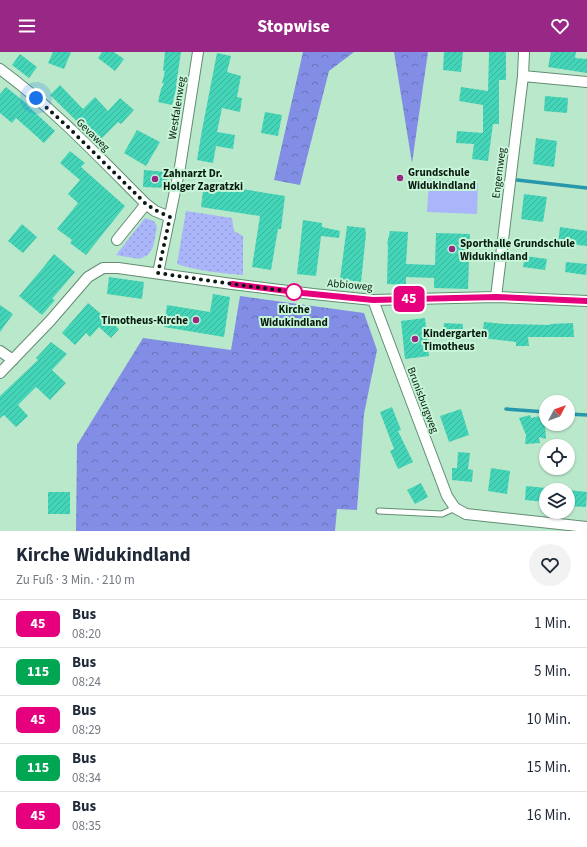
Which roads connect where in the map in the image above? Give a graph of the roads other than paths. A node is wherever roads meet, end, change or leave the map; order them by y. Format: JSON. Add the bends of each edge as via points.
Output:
{"nodes":[{"id":1,"x":198,"y":52,"type":"edge"},
{"id":2,"x":524,"y":52,"type":"edge"},
{"id":3,"x":0,"y":69,"type":"edge"},
{"id":4,"x":523,"y":76,"type":"junction"},
{"id":5,"x":587,"y":82,"type":"edge"},
{"id":6,"x":146,"y":204,"type":"junction"},
{"id":7,"x":170,"y":217,"type":"junction"},
{"id":8,"x":117,"y":240,"type":"dead end"},
{"id":9,"x":158,"y":273,"type":"junction"},
{"id":10,"x":496,"y":297,"type":"junction"},
{"id":11,"x":373,"y":300,"type":"junction"},
{"id":12,"x":587,"y":301,"type":"edge"},
{"id":13,"x":0,"y":351,"type":"edge"},
{"id":14,"x":13,"y":360,"type":"junction"},
{"id":15,"x":0,"y":373,"type":"edge"},
{"id":16,"x":455,"y":508,"type":"junction"},
{"id":17,"x":379,"y":511,"type":"dead end"},
{"id":18,"x":587,"y":527,"type":"edge"}],
"edges":[{"from":1,"to":7,"type":"street","name":"Westfalenweg"},
{"from":2,"to":4,"type":"street","name":"Engernweg"},
{"from":3,"to":6,"type":"street","name":"Gevaweg","via":[[68,127]]},
{"from":4,"to":5,"type":"street"},
{"from":4,"to":10,"type":"street","name":"Engernweg"},
{"from":6,"to":7,"type":"street","name":"Gevaweg"},
{"from":6,"to":8,"type":"street"},
{"from":7,"to":9,"type":"street","name":"Westfalenweg"},
{"from":9,"to":11,"type":"street","name":"Abbioweg"},
{"from":9,"to":14,"type":"street","name":"Abbioweg","via":[[103,268],[88,277]]},
{"from":10,"to":11,"type":"street","name":"Abbioweg"},
{"from":10,"to":12,"type":"street","name":"Abbioweg"},
{"from":11,"to":16,"type":"street","name":"Brunisburgweg","via":[[447,496]]},
{"from":13,"to":14,"type":"street"},
{"from":14,"to":15,"type":"street","name":"Abbioweg"},
{"from":16,"to":17,"type":"lane","via":[[442,514]]},
{"from":16,"to":18,"type":"street","via":[[466,514]]}]}
